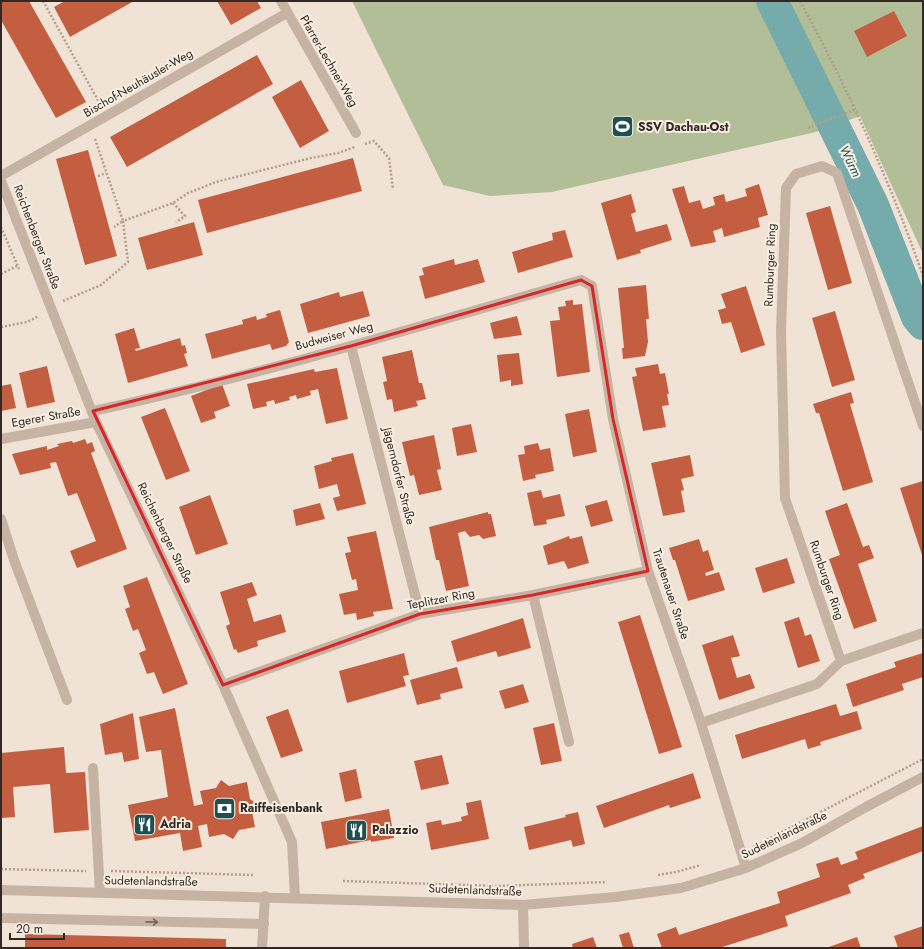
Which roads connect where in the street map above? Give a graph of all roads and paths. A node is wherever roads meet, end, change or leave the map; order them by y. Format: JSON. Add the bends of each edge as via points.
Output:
{"nodes":[{"id":1,"x":43,"y":1,"type":"edge"},
{"id":2,"x":281,"y":1,"type":"edge"},
{"id":3,"x":800,"y":1,"type":"edge"},
{"id":4,"x":287,"y":13,"type":"junction"},
{"id":5,"x":854,"y":110,"type":"junction"},
{"id":6,"x":106,"y":116,"type":"junction"},
{"id":7,"x":91,"y":125,"type":"junction"},
{"id":8,"x":808,"y":128,"type":"dead end"},
{"id":9,"x":356,"y":133,"type":"joint"},
{"id":10,"x":363,"y":144,"type":"junction"},
{"id":11,"x":106,"y":173,"type":"junction"},
{"id":12,"x":1,"y":176,"type":"edge"},
{"id":13,"x":98,"y":176,"type":"dead end"},
{"id":14,"x":1,"y":181,"type":"edge"},
{"id":15,"x":393,"y":189,"type":"dead end"},
{"id":16,"x":174,"y":203,"type":"junction"},
{"id":17,"x":123,"y":221,"type":"junction"},
{"id":18,"x":176,"y":222,"type":"dead end"},
{"id":19,"x":114,"y":227,"type":"dead end"},
{"id":20,"x":17,"y":266,"type":"dead end"},
{"id":21,"x":1,"y":274,"type":"edge"},
{"id":22,"x":923,"y":276,"type":"edge"},
{"id":23,"x":581,"y":280,"type":"joint"},
{"id":24,"x":50,"y":307,"type":"junction"},
{"id":25,"x":39,"y":316,"type":"dead end"},
{"id":26,"x":1,"y":327,"type":"edge"},
{"id":27,"x":351,"y":346,"type":"junction"},
{"id":28,"x":93,"y":411,"type":"junction"},
{"id":29,"x":96,"y":422,"type":"junction"},
{"id":30,"x":923,"y":426,"type":"edge"},
{"id":31,"x":1,"y":439,"type":"edge"},
{"id":32,"x":1,"y":519,"type":"edge"},
{"id":33,"x":648,"y":571,"type":"junction"},
{"id":34,"x":533,"y":595,"type":"junction"},
{"id":35,"x":420,"y":614,"type":"junction"},
{"id":36,"x":923,"y":634,"type":"edge"},
{"id":37,"x":841,"y":661,"type":"junction"},
{"id":38,"x":223,"y":685,"type":"junction"},
{"id":39,"x":67,"y":700,"type":"dead end"},
{"id":40,"x":701,"y":723,"type":"junction"},
{"id":41,"x":569,"y":742,"type":"dead end"},
{"id":42,"x":923,"y":759,"type":"edge"},
{"id":43,"x":93,"y":768,"type":"dead end"},
{"id":44,"x":923,"y":777,"type":"edge"},
{"id":45,"x":742,"y":854,"type":"junction"},
{"id":46,"x":705,"y":864,"type":"dead end"},
{"id":47,"x":1,"y":868,"type":"edge"},
{"id":48,"x":746,"y":868,"type":"junction"},
{"id":49,"x":99,"y":871,"type":"junction"},
{"id":50,"x":253,"y":875,"type":"dead end"},
{"id":51,"x":653,"y":876,"type":"dead end"},
{"id":52,"x":343,"y":881,"type":"dead end"},
{"id":53,"x":615,"y":882,"type":"dead end"},
{"id":54,"x":1,"y":890,"type":"edge"},
{"id":55,"x":100,"y":893,"type":"junction"},
{"id":56,"x":265,"y":896,"type":"junction"},
{"id":57,"x":295,"y":897,"type":"junction"},
{"id":58,"x":523,"y":905,"type":"junction"},
{"id":59,"x":1,"y":918,"type":"edge"},
{"id":60,"x":264,"y":924,"type":"junction"},
{"id":61,"x":262,"y":948,"type":"edge"},
{"id":62,"x":524,"y":948,"type":"edge"}],
"edges":[{"from":1,"to":6,"type":"path"},
{"from":2,"to":4,"type":"street","name":"Pfarrer-Lechner-Weg"},
{"from":3,"to":5,"type":"path"},
{"from":4,"to":6,"type":"street","name":"Bischof-Neuhäusler-Weg"},
{"from":4,"to":9,"type":"street","name":"Pfarrer-Lechner-Weg"},
{"from":5,"to":8,"type":"path"},
{"from":5,"to":22,"type":"path","via":[[881,166]]},
{"from":6,"to":7,"type":"street","name":"Bischof-Neuhäusler-Weg"},
{"from":7,"to":11,"type":"path"},
{"from":7,"to":12,"type":"street","name":"Bischof-Neuhäusler-Weg"},
{"from":9,"to":10,"type":"path"},
{"from":10,"to":15,"type":"path","via":[[374,141],[389,158]]},
{"from":10,"to":16,"type":"path","via":[[338,153],[216,182],[188,193]]},
{"from":11,"to":13,"type":"path"},
{"from":11,"to":17,"type":"path"},
{"from":14,"to":24,"type":"street","name":"Reichenberger Straße"},
{"from":16,"to":17,"type":"path"},
{"from":16,"to":18,"type":"path","via":[[185,216]]},
{"from":17,"to":19,"type":"path"},
{"from":17,"to":24,"type":"path","via":[[128,262],[101,285]]},
{"from":20,"to":21,"type":"path"},
{"from":23,"to":27,"type":"street","name":"Budweiser Weg"},
{"from":23,"to":33,"type":"street","name":"Trautenauer Straße","via":[[592,286],[613,419]]},
{"from":24,"to":28,"type":"street","name":"Reichenberger Straße"},
{"from":25,"to":26,"type":"path","via":[[26,322]]},
{"from":27,"to":28,"type":"street","name":"Budweiser Weg","via":[[160,397]]},
{"from":27,"to":35,"type":"street","name":"Jägerndorfer Straße"},
{"from":28,"to":29,"type":"street","name":"Reichenberger Straße"},
{"from":29,"to":31,"type":"street","name":"Egerer Straße"},
{"from":29,"to":38,"type":"street","name":"Reichenberger Straße"},
{"from":30,"to":37,"type":"street","name":"Rumburger Ring","via":[[836,172],[822,166],[796,174],[786,188],[781,331],[785,498]]},
{"from":32,"to":39,"type":"street"},
{"from":33,"to":34,"type":"street","name":"Teplitzer Ring"},
{"from":33,"to":40,"type":"street","name":"Trautenauer Straße"},
{"from":34,"to":35,"type":"street","name":"Teplitzer Ring"},
{"from":34,"to":41,"type":"street"},
{"from":35,"to":38,"type":"street","name":"Teplitzer Ring"},
{"from":36,"to":37,"type":"street"},
{"from":37,"to":40,"type":"street","via":[[817,684]]},
{"from":38,"to":57,"type":"street","name":"Reichenberger Straße","via":[[292,842]]},
{"from":40,"to":45,"type":"street","name":"Trautenauer Straße"},
{"from":42,"to":45,"type":"path"},
{"from":43,"to":49,"type":"street"},
{"from":44,"to":48,"type":"street","name":"Sudetenlandstraße","via":[[802,843]]},
{"from":45,"to":48,"type":"street","name":"Trautenauer Straße"},
{"from":46,"to":51,"type":"path"},
{"from":47,"to":49,"type":"path"},
{"from":48,"to":58,"type":"street","name":"Sudetenlandstraße","via":[[681,888]]},
{"from":49,"to":50,"type":"path"},
{"from":49,"to":55,"type":"street"},
{"from":52,"to":53,"type":"path","via":[[498,886]]},
{"from":54,"to":55,"type":"street","name":"Sudetenlandstraße"},
{"from":55,"to":56,"type":"street","name":"Sudetenlandstraße"},
{"from":56,"to":57,"type":"street","name":"Sudetenlandstraße"},
{"from":56,"to":60,"type":"street"},
{"from":57,"to":58,"type":"street","name":"Sudetenlandstraße"},
{"from":58,"to":62,"type":"street"},
{"from":59,"to":60,"type":"street","one_way":true},
{"from":60,"to":61,"type":"street"}]}
